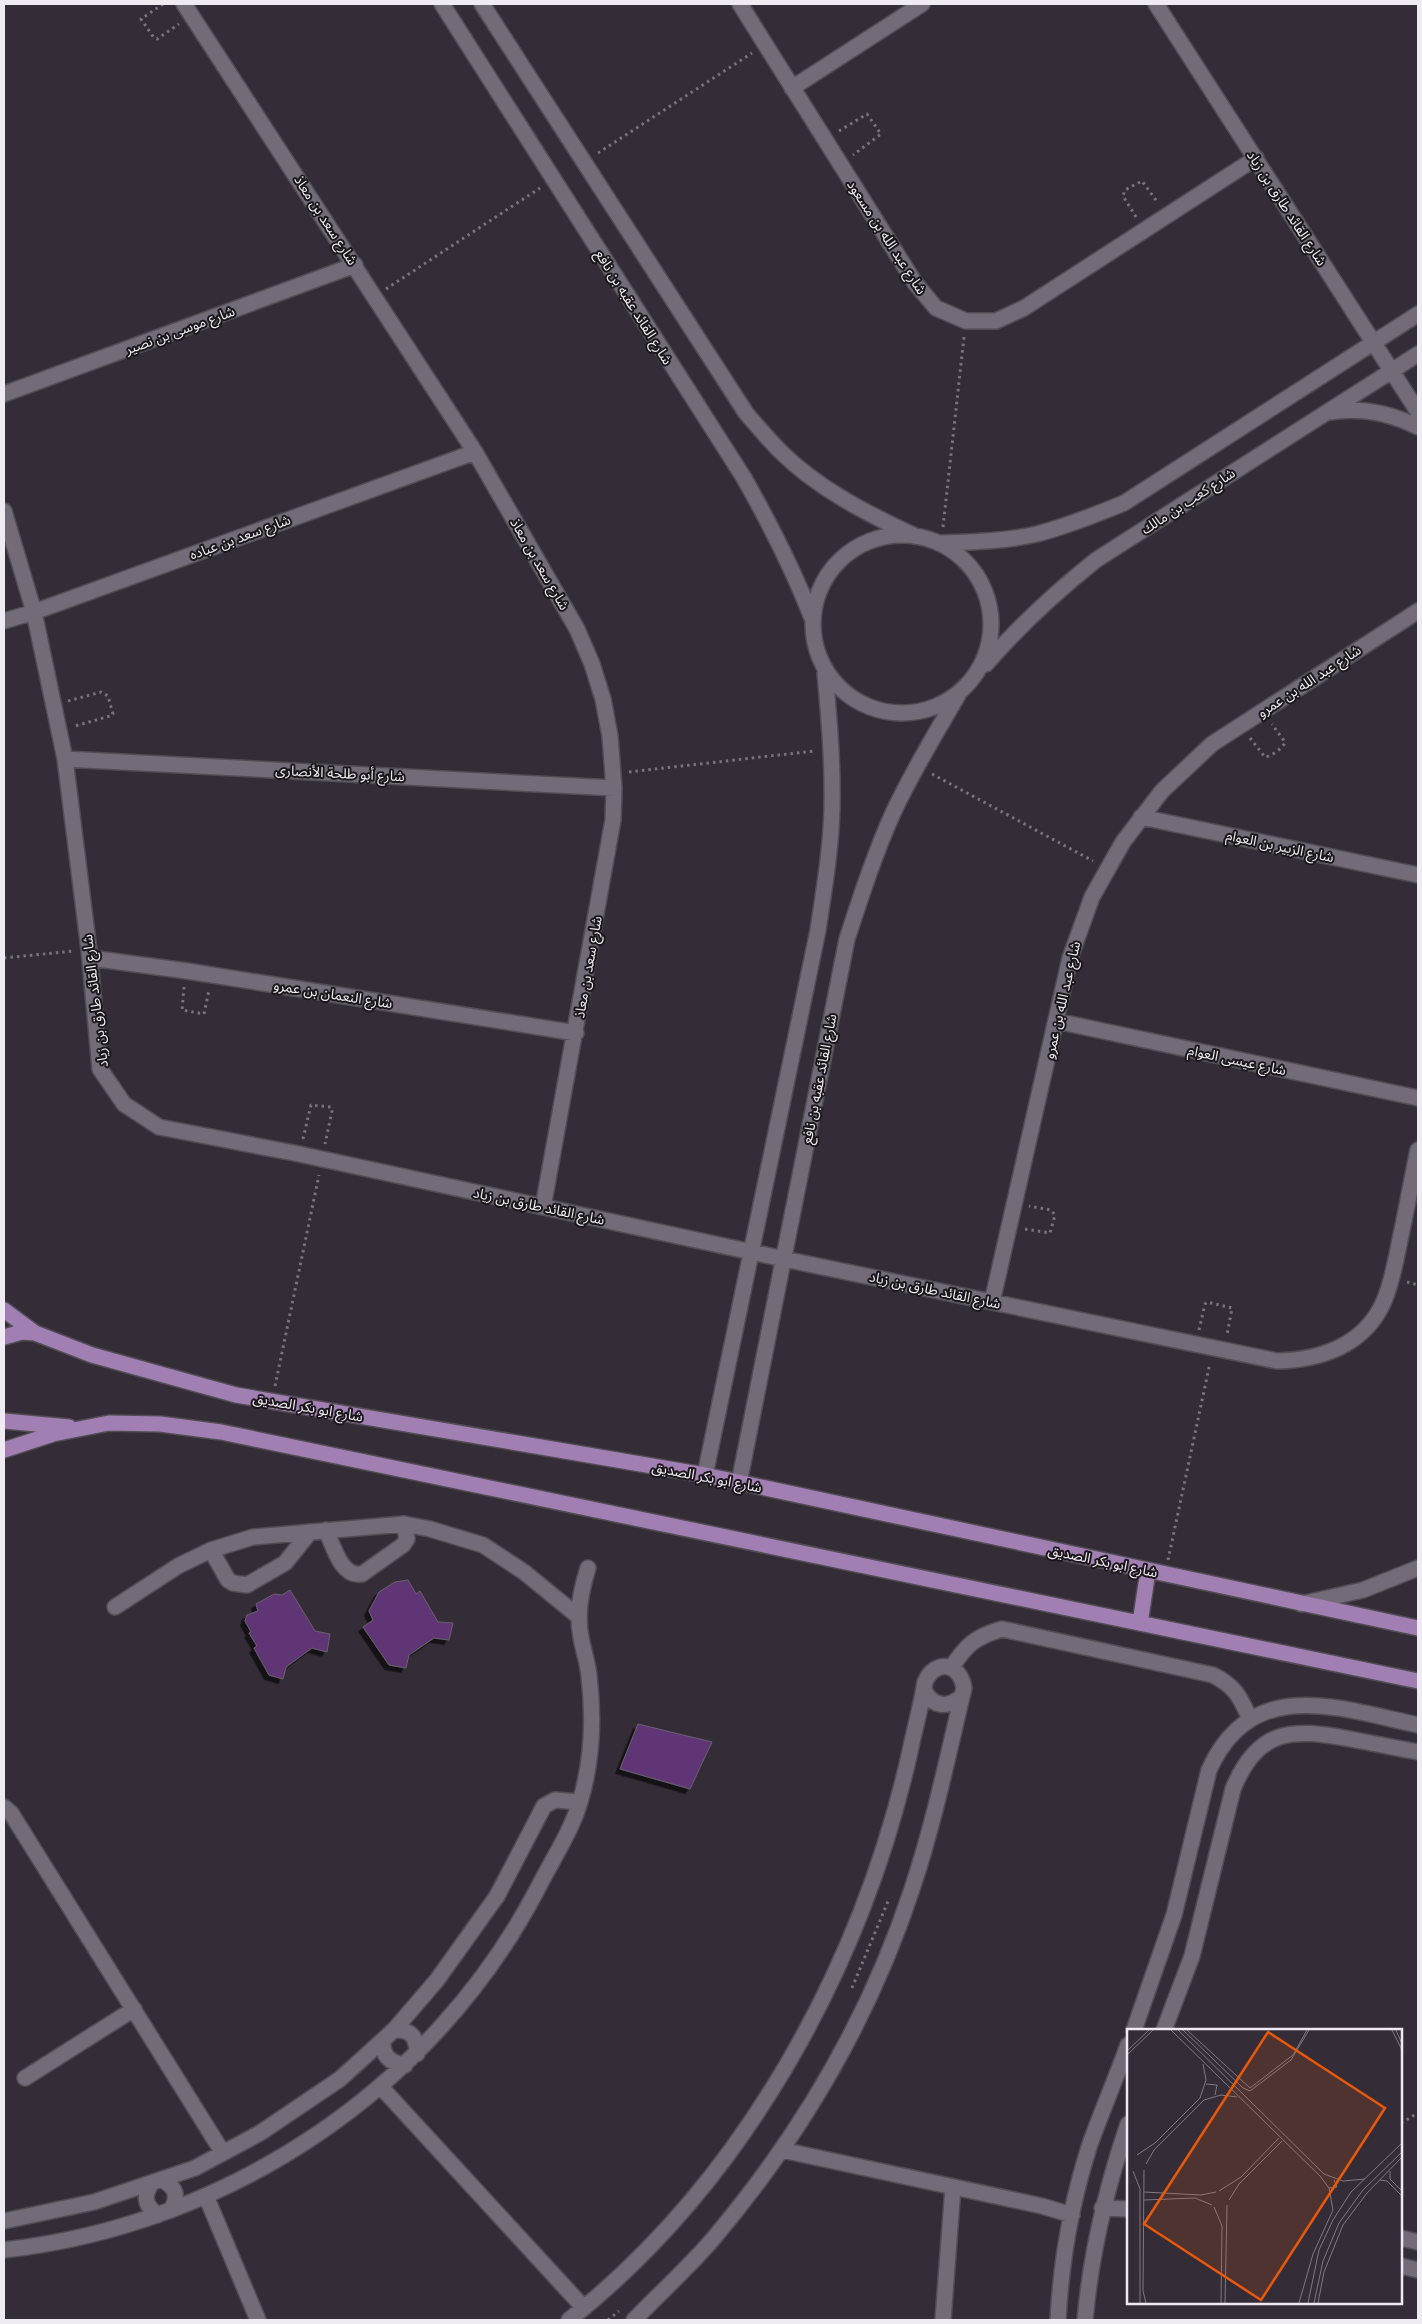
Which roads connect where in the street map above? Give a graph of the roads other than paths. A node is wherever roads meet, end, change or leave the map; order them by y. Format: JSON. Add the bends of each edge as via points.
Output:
{"nodes":[{"id":1,"x":442,"y":4,"type":"edge"},
{"id":2,"x":482,"y":4,"type":"edge"},
{"id":3,"x":740,"y":4,"type":"edge"},
{"id":4,"x":922,"y":4,"type":"edge"},
{"id":5,"x":1156,"y":4,"type":"edge"},
{"id":6,"x":188,"y":10,"type":"edge"},
{"id":7,"x":792,"y":88,"type":"junction"},
{"id":8,"x":1256,"y":158,"type":"junction"},
{"id":9,"x":355,"y":265,"type":"junction"},
{"id":10,"x":1418,"y":314,"type":"edge"},
{"id":11,"x":1374,"y":343,"type":"junction"},
{"id":12,"x":1418,"y":354,"type":"edge"},
{"id":13,"x":1392,"y":371,"type":"junction"},
{"id":14,"x":4,"y":394,"type":"edge"},
{"id":15,"x":1418,"y":412,"type":"edge"},
{"id":16,"x":1326,"y":413,"type":"junction"},
{"id":17,"x":1418,"y":426,"type":"edge"},
{"id":18,"x":475,"y":452,"type":"junction"},
{"id":19,"x":4,"y":511,"type":"edge"},
{"id":20,"x":914,"y":535,"type":"junction"},
{"id":21,"x":941,"y":543,"type":"junction"},
{"id":22,"x":1418,"y":611,"type":"edge"},
{"id":23,"x":34,"y":612,"type":"junction"},
{"id":24,"x":812,"y":618,"type":"junction"},
{"id":25,"x":4,"y":621,"type":"edge"},
{"id":26,"x":978,"y":672,"type":"junction"},
{"id":27,"x":825,"y":673,"type":"junction"},
{"id":28,"x":958,"y":695,"type":"junction"},
{"id":29,"x":65,"y":759,"type":"junction"},
{"id":30,"x":614,"y":781,"type":"junction"},
{"id":31,"x":1141,"y":817,"type":"junction"},
{"id":32,"x":1418,"y":875,"type":"edge"},
{"id":33,"x":90,"y":954,"type":"junction"},
{"id":34,"x":1056,"y":1021,"type":"junction"},
{"id":35,"x":576,"y":1033,"type":"junction"},
{"id":36,"x":1418,"y":1098,"type":"edge"},
{"id":37,"x":1418,"y":1150,"type":"edge"},
{"id":38,"x":543,"y":1207,"type":"junction"},
{"id":39,"x":751,"y":1251,"type":"junction"},
{"id":40,"x":784,"y":1258,"type":"junction"},
{"id":41,"x":992,"y":1302,"type":"junction"},
{"id":42,"x":4,"y":1310,"type":"edge"},
{"id":43,"x":36,"y":1333,"type":"junction"},
{"id":44,"x":4,"y":1338,"type":"edge"},
{"id":45,"x":4,"y":1421,"type":"edge"},
{"id":46,"x":84,"y":1428,"type":"junction"},
{"id":47,"x":4,"y":1450,"type":"edge"},
{"id":48,"x":704,"y":1476,"type":"junction"},
{"id":49,"x":739,"y":1483,"type":"junction"},
{"id":50,"x":404,"y":1524,"type":"junction"},
{"id":51,"x":326,"y":1530,"type":"junction"},
{"id":52,"x":310,"y":1532,"type":"junction"},
{"id":53,"x":211,"y":1550,"type":"junction"},
{"id":54,"x":588,"y":1568,"type":"dead end"},
{"id":55,"x":1418,"y":1568,"type":"edge"},
{"id":56,"x":1148,"y":1571,"type":"junction"},
{"id":57,"x":1300,"y":1604,"type":"junction"},
{"id":58,"x":115,"y":1607,"type":"dead end"},
{"id":59,"x":579,"y":1617,"type":"junction"},
{"id":60,"x":1140,"y":1623,"type":"junction"},
{"id":61,"x":1418,"y":1628,"type":"edge"},
{"id":62,"x":951,"y":1668,"type":"junction"},
{"id":63,"x":1418,"y":1681,"type":"edge"},
{"id":64,"x":924,"y":1690,"type":"junction"},
{"id":65,"x":962,"y":1696,"type":"junction"},
{"id":66,"x":1250,"y":1719,"type":"junction"},
{"id":67,"x":1418,"y":1725,"type":"edge"},
{"id":68,"x":1418,"y":1752,"type":"edge"},
{"id":69,"x":580,"y":1802,"type":"junction"},
{"id":70,"x":4,"y":1807,"type":"edge"},
{"id":71,"x":134,"y":2009,"type":"junction"},
{"id":72,"x":1168,"y":2028,"type":"edge"},
{"id":73,"x":1134,"y":2029,"type":"edge"},
{"id":74,"x":388,"y":2035,"type":"junction"},
{"id":75,"x":1127,"y":2052,"type":"edge"},
{"id":76,"x":417,"y":2054,"type":"junction"},
{"id":77,"x":405,"y":2065,"type":"junction"},
{"id":78,"x":1125,"y":2066,"type":"edge"},
{"id":79,"x":25,"y":2078,"type":"dead end"},
{"id":80,"x":381,"y":2087,"type":"junction"},
{"id":81,"x":1127,"y":2127,"type":"edge"},
{"id":82,"x":782,"y":2150,"type":"junction"},
{"id":83,"x":223,"y":2153,"type":"junction"},
{"id":84,"x":156,"y":2182,"type":"junction"},
{"id":85,"x":953,"y":2187,"type":"junction"},
{"id":86,"x":206,"y":2196,"type":"junction"},
{"id":87,"x":1102,"y":2208,"type":"junction"},
{"id":88,"x":1127,"y":2209,"type":"edge"},
{"id":89,"x":164,"y":2213,"type":"junction"},
{"id":90,"x":1072,"y":2215,"type":"junction"},
{"id":91,"x":4,"y":2221,"type":"edge"},
{"id":92,"x":1402,"y":2238,"type":"edge"},
{"id":93,"x":1418,"y":2242,"type":"edge"},
{"id":94,"x":4,"y":2250,"type":"edge"},
{"id":95,"x":1402,"y":2266,"type":"edge"},
{"id":96,"x":1418,"y":2270,"type":"edge"},
{"id":97,"x":584,"y":2308,"type":"junction"},
{"id":98,"x":258,"y":2320,"type":"edge"},
{"id":99,"x":569,"y":2320,"type":"edge"},
{"id":100,"x":634,"y":2320,"type":"edge"},
{"id":101,"x":943,"y":2320,"type":"edge"},
{"id":102,"x":1058,"y":2320,"type":"edge"},
{"id":103,"x":1085,"y":2320,"type":"edge"}],
"edges":[{"from":1,"to":24,"type":"street","name":"شارع القائد عقبه بن نافع","via":[[744,478],[793,570]]},
{"from":2,"to":20,"type":"street","via":[[752,420],[780,452],[822,486],[868,514]]},
{"from":3,"to":7,"type":"street","name":"شارع عبد الله بن مسعود"},
{"from":4,"to":7,"type":"street"},
{"from":5,"to":8,"type":"street","name":"شارع القائد طارق بن زياد"},
{"from":6,"to":9,"type":"street","name":"شارع سعد بن معاذ"},
{"from":7,"to":8,"type":"street","name":"شارع عبد الله بن مسعود","via":[[915,283],[936,308],[966,321],[996,320],[1024,308]]},
{"from":8,"to":11,"type":"street","name":"شارع القائد طارق بن زياد"},
{"from":9,"to":14,"type":"street","name":"شارع موسى بن نصير"},
{"from":9,"to":18,"type":"street","name":"شارع سعد بن معاذ"},
{"from":10,"to":11,"type":"street"},
{"from":11,"to":13,"type":"street","name":"شارع القائد طارق بن زياد"},
{"from":11,"to":21,"type":"street","via":[[1124,503],[1081,521],[1036,534],[989,541]]},
{"from":12,"to":13,"type":"street","name":"شارع كعب بن مالك"},
{"from":13,"to":15,"type":"street","name":"شارع القائد طارق بن زياد"},
{"from":13,"to":16,"type":"street","name":"شارع كعب بن مالك"},
{"from":16,"to":17,"type":"street","via":[[1374,412]]},
{"from":16,"to":26,"type":"street","name":"شارع كعب بن مالك","via":[[1096,560],[1053,594]]},
{"from":18,"to":23,"type":"street","name":"شارع سعد بن عباده"},
{"from":18,"to":30,"type":"street","name":"شارع سعد بن معاذ","via":[[559,596],[588,655],[603,699]]},
{"from":19,"to":23,"type":"street","name":"شارع القائد طارق بن زياد"},
{"from":20,"to":21,"type":"street"},
{"from":20,"to":24,"type":"street","via":[[884,536],[857,546],[834,565],[819,590]]},
{"from":21,"to":26,"type":"street","via":[[966,561],[983,586],[992,614],[990,644]]},
{"from":22,"to":31,"type":"street","name":"شارع عبد الله بن عمرو","via":[[1212,744],[1186,766]]},
{"from":23,"to":25,"type":"street","name":"شارع سعد بن عباده"},
{"from":23,"to":29,"type":"street","name":"شارع القائد طارق بن زياد"},
{"from":24,"to":27,"type":"street","via":[[814,647]]},
{"from":26,"to":28,"type":"street","name":"شارع كعب بن مالك"},
{"from":27,"to":28,"type":"street","via":[[846,696],[872,710],[902,715],[932,709]]},
{"from":27,"to":39,"type":"street","via":[[832,749],[832,810],[827,870],[818,930]]},
{"from":28,"to":40,"type":"street","name":"شارع القائد عقبه بن نافع","via":[[893,813],[847,938]]},
{"from":29,"to":30,"type":"street","name":"شارع أبو طلحة الأنصارى"},
{"from":29,"to":33,"type":"street","name":"شارع القائد طارق بن زياد"},
{"from":30,"to":35,"type":"street","name":"شارع سعد بن معاذ","via":[[609,852]]},
{"from":31,"to":32,"type":"street","name":"شارع الزبير بن العوام"},
{"from":31,"to":34,"type":"street","name":"شارع عبد الله بن عمرو","via":[[1107,868],[1077,935]]},
{"from":33,"to":35,"type":"street","name":"شارع النعمان بن عمرو"},
{"from":33,"to":38,"type":"street","name":"شارع القائد طارق بن زياد","via":[[100,1069],[124,1104],[160,1127]]},
{"from":34,"to":36,"type":"street","name":"شارع عيسى العوام"},
{"from":34,"to":41,"type":"street","name":"شارع عبد الله بن عمرو"},
{"from":35,"to":38,"type":"street","name":"شارع سعد بن معاذ"},
{"from":37,"to":41,"type":"street","name":"شارع القائد طارق بن زياد","via":[[1392,1279],[1383,1303],[1369,1324],[1350,1341],[1327,1354],[1303,1360],[1277,1360]]},
{"from":38,"to":39,"type":"street","name":"شارع القائد طارق بن زياد"},
{"from":39,"to":40,"type":"street","name":"شارع القائد طارق بن زياد"},
{"from":39,"to":48,"type":"street"},
{"from":40,"to":41,"type":"street","name":"شارع القائد طارق بن زياد"},
{"from":40,"to":49,"type":"street","name":"شارع القائد عقبه بن نافع"},
{"from":42,"to":43,"type":"main road","name":"شارع ابو بكر الصديق"},
{"from":43,"to":44,"type":"main road","via":[[22,1332]]},
{"from":43,"to":48,"type":"main road","name":"شارع ابو بكر الصديق","via":[[92,1355],[236,1395]]},
{"from":45,"to":46,"type":"main road"},
{"from":46,"to":47,"type":"main road"},
{"from":46,"to":60,"type":"main road","via":[[109,1423],[160,1424],[221,1432]]},
{"from":48,"to":49,"type":"main road","name":"شارع ابو بكر الصديق"},
{"from":49,"to":56,"type":"main road","name":"شارع ابو بكر الصديق"},
{"from":50,"to":51,"type":"street"},
{"from":50,"to":51,"type":"street","via":[[407,1539],[403,1545],[356,1575],[345,1569]]},
{"from":50,"to":59,"type":"street","via":[[483,1545],[524,1572]]},
{"from":51,"to":52,"type":"street"},
{"from":52,"to":53,"type":"street","via":[[253,1537]]},
{"from":52,"to":53,"type":"street","via":[[285,1563],[247,1585],[228,1580]]},
{"from":53,"to":58,"type":"street","via":[[178,1566]]},
{"from":54,"to":59,"type":"street","via":[[580,1594]]},
{"from":55,"to":57,"type":"street","via":[[1363,1590]]},
{"from":56,"to":57,"type":"main road","name":"شارع ابو بكر الصديق"},
{"from":56,"to":60,"type":"main road"},
{"from":57,"to":61,"type":"main road","name":"شارع ابو بكر الصديق"},
{"from":59,"to":69,"type":"street","via":[[592,1715],[590,1756]]},
{"from":60,"to":63,"type":"main road"},
{"from":62,"to":64,"type":"street","via":[[935,1669],[928,1674]]},
{"from":62,"to":65,"type":"street","via":[[963,1679]]},
{"from":62,"to":66,"type":"street","via":[[964,1648],[981,1636],[1002,1630],[1213,1675],[1238,1693]]},
{"from":64,"to":65,"type":"street","via":[[928,1699],[946,1706]]},
{"from":64,"to":97,"type":"street","via":[[897,1807],[874,1881],[841,1962],[802,2039],[756,2113],[696,2196],[611,2285]]},
{"from":65,"to":82,"type":"street","via":[[934,1819],[912,1890],[877,1981],[834,2067]]},
{"from":66,"to":67,"type":"street","via":[[1275,1708],[1301,1704],[1328,1706]]},
{"from":66,"to":73,"type":"street","via":[[1218,1749],[1209,1770],[1174,1915]]},
{"from":68,"to":72,"type":"street","via":[[1306,1732],[1286,1734],[1252,1754],[1233,1788],[1192,1956]]},
{"from":69,"to":74,"type":"street","via":[[555,1800],[544,1806],[497,1896],[437,1980]]},
{"from":69,"to":76,"type":"street","via":[[518,1925],[472,1992]]},
{"from":70,"to":71,"type":"street","via":[[11,1813]]},
{"from":71,"to":79,"type":"street"},
{"from":71,"to":83,"type":"street"},
{"from":74,"to":76,"type":"street","via":[[404,2029],[413,2034]]},
{"from":74,"to":77,"type":"street","via":[[382,2050],[395,2064]]},
{"from":74,"to":83,"type":"street","via":[[340,2079],[260,2133]]},
{"from":75,"to":78,"type":"street"},
{"from":76,"to":77,"type":"street"},
{"from":77,"to":80,"type":"street"},
{"from":78,"to":90,"type":"street","via":[[1090,2146]]},
{"from":80,"to":86,"type":"street","via":[[312,2139],[260,2170]]},
{"from":80,"to":97,"type":"street"},
{"from":81,"to":87,"type":"street"},
{"from":82,"to":85,"type":"street"},
{"from":82,"to":100,"type":"street","via":[[712,2239]]},
{"from":83,"to":84,"type":"street","via":[[195,2168]]},
{"from":84,"to":89,"type":"street","via":[[146,2192],[146,2201],[150,2210]]},
{"from":84,"to":89,"type":"street","via":[[170,2184],[176,2192],[176,2202]]},
{"from":84,"to":91,"type":"street","via":[[94,2202]]},
{"from":85,"to":90,"type":"street"},
{"from":85,"to":101,"type":"street"},
{"from":86,"to":89,"type":"street"},
{"from":86,"to":98,"type":"street"},
{"from":87,"to":88,"type":"street"},
{"from":87,"to":103,"type":"street","via":[[1090,2270]]},
{"from":89,"to":94,"type":"street","via":[[35,2247]]},
{"from":90,"to":102,"type":"street"},
{"from":92,"to":93,"type":"street"},
{"from":95,"to":96,"type":"street"},
{"from":97,"to":99,"type":"street"}]}
